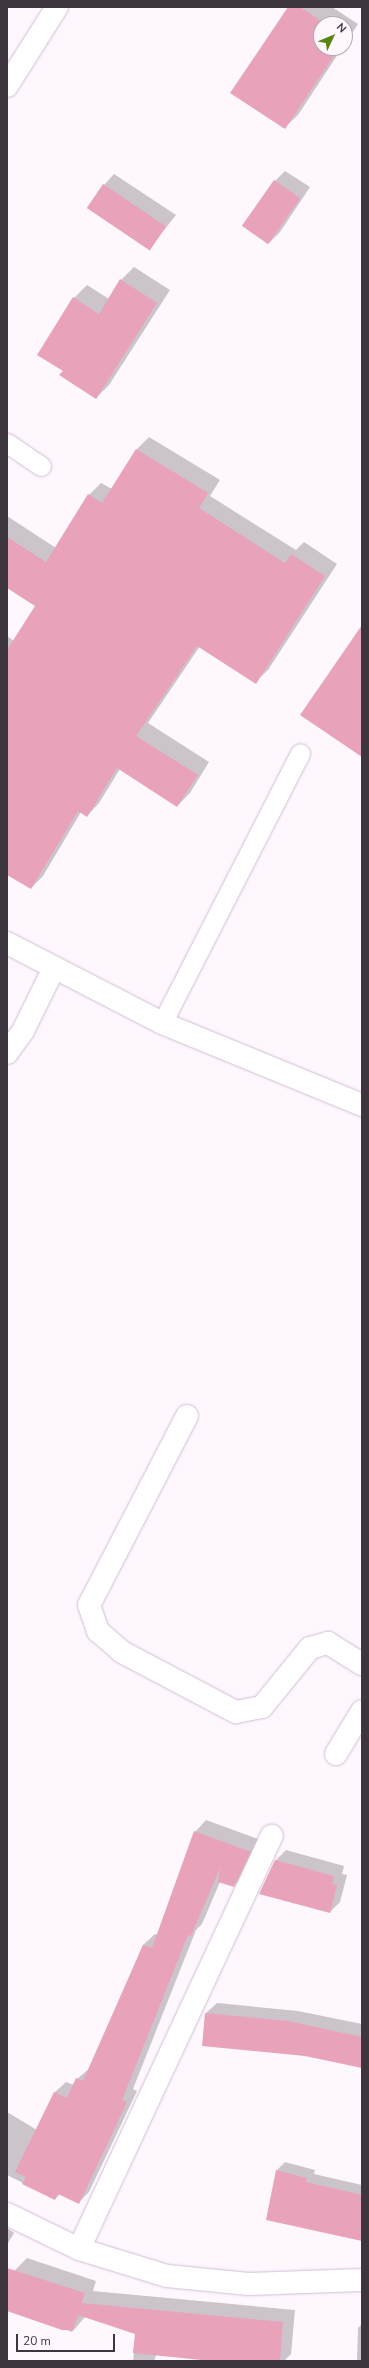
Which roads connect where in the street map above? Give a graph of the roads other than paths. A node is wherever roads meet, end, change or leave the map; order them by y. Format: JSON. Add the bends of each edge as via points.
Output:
{"nodes":[{"id":1,"x":57,"y":7,"type":"edge"},
{"id":2,"x":7,"y":86,"type":"edge"},
{"id":3,"x":7,"y":443,"type":"edge"},
{"id":4,"x":41,"y":466,"type":"dead end"},
{"id":5,"x":300,"y":753,"type":"dead end"},
{"id":6,"x":7,"y":943,"type":"edge"},
{"id":7,"x":54,"y":968,"type":"junction"},
{"id":8,"x":162,"y":1023,"type":"junction"},
{"id":9,"x":7,"y":1053,"type":"edge"},
{"id":10,"x":362,"y":1105,"type":"edge"},
{"id":11,"x":187,"y":1416,"type":"dead end"},
{"id":12,"x":362,"y":1664,"type":"edge"},
{"id":13,"x":362,"y":1711,"type":"edge"},
{"id":14,"x":336,"y":1754,"type":"dead end"},
{"id":15,"x":272,"y":1836,"type":"dead end"},
{"id":16,"x":7,"y":2214,"type":"edge"},
{"id":17,"x":79,"y":2249,"type":"junction"},
{"id":18,"x":362,"y":2280,"type":"edge"}],
"edges":[{"from":1,"to":2,"type":"street"},
{"from":3,"to":4,"type":"lane"},
{"from":5,"to":8,"type":"lane"},
{"from":6,"to":7,"type":"street"},
{"from":7,"to":8,"type":"street"},
{"from":7,"to":9,"type":"street","via":[[24,1031]]},
{"from":8,"to":10,"type":"street"},
{"from":11,"to":12,"type":"street","via":[[89,1605],[98,1631],[122,1652],[236,1712],[262,1707],[310,1648],[328,1643]]},
{"from":13,"to":14,"type":"street"},
{"from":15,"to":17,"type":"street"},
{"from":16,"to":17,"type":"street"},
{"from":17,"to":18,"type":"street","via":[[167,2276],[249,2284]]}]}
